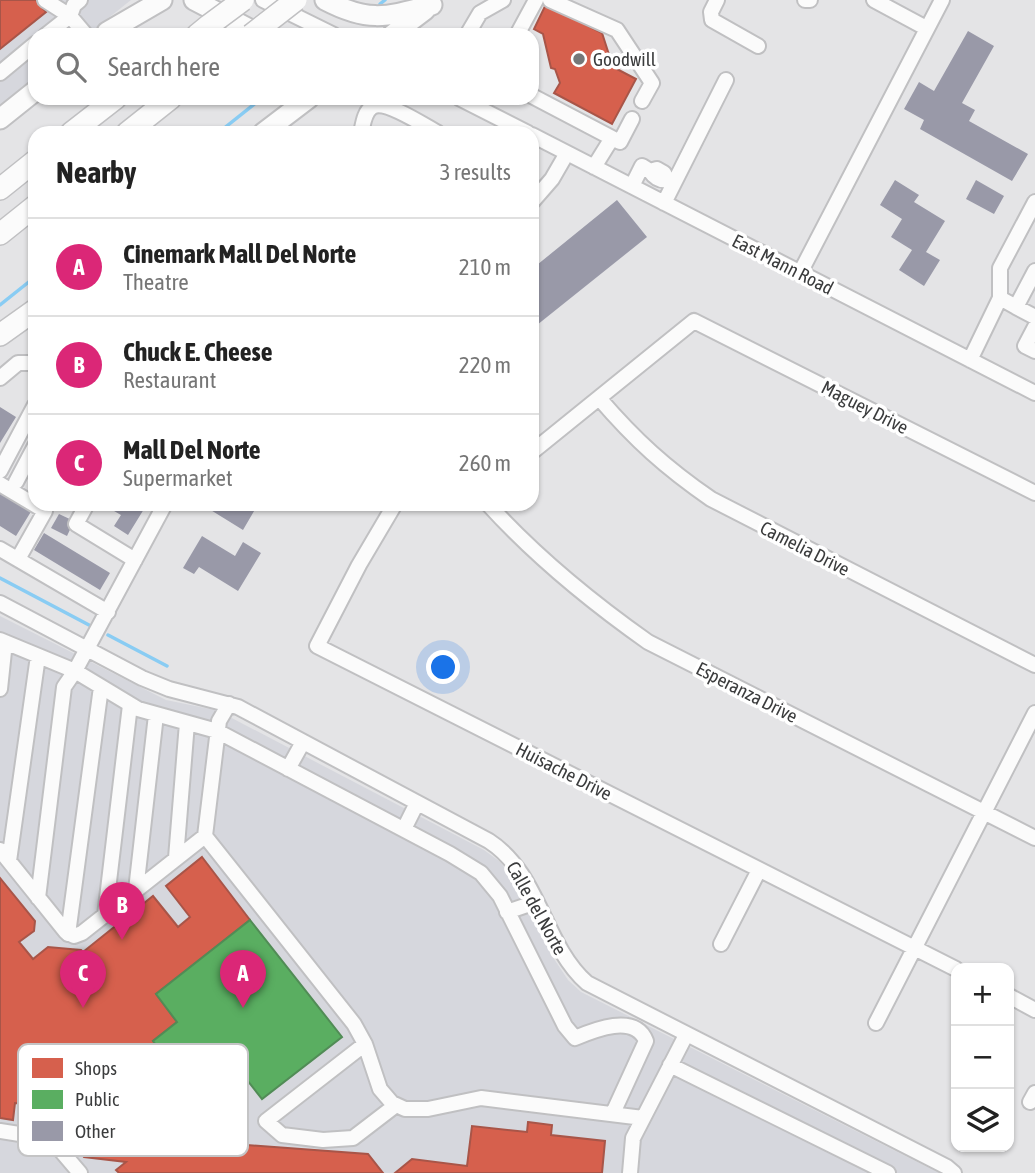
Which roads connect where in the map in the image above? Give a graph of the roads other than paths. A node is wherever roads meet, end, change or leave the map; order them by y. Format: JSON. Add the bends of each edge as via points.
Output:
{"nodes":[{"id":1,"x":45,"y":0,"type":"edge"},
{"id":2,"x":146,"y":0,"type":"edge"},
{"id":3,"x":162,"y":0,"type":"edge"},
{"id":4,"x":194,"y":0,"type":"edge"},
{"id":5,"x":243,"y":0,"type":"edge"},
{"id":6,"x":264,"y":0,"type":"edge"},
{"id":7,"x":296,"y":0,"type":"edge"},
{"id":8,"x":325,"y":0,"type":"edge"},
{"id":9,"x":503,"y":0,"type":"edge"},
{"id":10,"x":536,"y":0,"type":"edge"},
{"id":11,"x":550,"y":0,"type":"edge"},
{"id":12,"x":717,"y":0,"type":"edge"},
{"id":13,"x":874,"y":0,"type":"edge"},
{"id":14,"x":942,"y":0,"type":"edge"},
{"id":15,"x":436,"y":2,"type":"edge"},
{"id":16,"x":72,"y":5,"type":"edge"},
{"id":17,"x":926,"y":27,"type":"junction"},
{"id":18,"x":52,"y":28,"type":"edge"},
{"id":19,"x":83,"y":28,"type":"edge"},
{"id":20,"x":112,"y":28,"type":"edge"},
{"id":21,"x":115,"y":28,"type":"edge"},
{"id":22,"x":206,"y":28,"type":"edge"},
{"id":23,"x":248,"y":28,"type":"edge"},
{"id":24,"x":260,"y":28,"type":"edge"},
{"id":25,"x":320,"y":28,"type":"edge"},
{"id":26,"x":401,"y":28,"type":"edge"},
{"id":27,"x":471,"y":28,"type":"edge"},
{"id":28,"x":521,"y":28,"type":"edge"},
{"id":29,"x":758,"y":46,"type":"dead end"},
{"id":30,"x":28,"y":50,"type":"edge"},
{"id":31,"x":0,"y":72,"type":"edge"},
{"id":32,"x":726,"y":80,"type":"dead end"},
{"id":33,"x":28,"y":96,"type":"edge"},
{"id":34,"x":539,"y":100,"type":"edge"},
{"id":35,"x":642,"y":101,"type":"dead end"},
{"id":36,"x":107,"y":105,"type":"edge"},
{"id":37,"x":162,"y":105,"type":"edge"},
{"id":38,"x":284,"y":105,"type":"edge"},
{"id":39,"x":300,"y":105,"type":"edge"},
{"id":40,"x":379,"y":105,"type":"edge"},
{"id":41,"x":379,"y":105,"type":"edge"},
{"id":42,"x":471,"y":105,"type":"edge"},
{"id":43,"x":0,"y":119,"type":"edge"},
{"id":44,"x":632,"y":119,"type":"dead end"},
{"id":45,"x":80,"y":126,"type":"edge"},
{"id":46,"x":136,"y":126,"type":"edge"},
{"id":47,"x":271,"y":126,"type":"edge"},
{"id":48,"x":273,"y":126,"type":"edge"},
{"id":49,"x":363,"y":126,"type":"edge"},
{"id":50,"x":426,"y":126,"type":"edge"},
{"id":51,"x":511,"y":126,"type":"edge"},
{"id":52,"x":612,"y":138,"type":"junction"},
{"id":53,"x":539,"y":140,"type":"edge"},
{"id":54,"x":567,"y":153,"type":"junction"},
{"id":55,"x":28,"y":167,"type":"edge"},
{"id":56,"x":594,"y":167,"type":"junction"},
{"id":57,"x":670,"y":182,"type":"junction"},
{"id":58,"x":632,"y":186,"type":"junction"},
{"id":59,"x":0,"y":189,"type":"edge"},
{"id":60,"x":539,"y":194,"type":"edge"},
{"id":61,"x":1035,"y":202,"type":"edge"},
{"id":62,"x":664,"y":203,"type":"junction"},
{"id":63,"x":28,"y":212,"type":"edge"},
{"id":64,"x":0,"y":234,"type":"edge"},
{"id":65,"x":1035,"y":271,"type":"edge"},
{"id":66,"x":800,"y":273,"type":"junction"},
{"id":67,"x":1000,"y":298,"type":"junction"},
{"id":68,"x":1016,"y":307,"type":"junction"},
{"id":69,"x":1035,"y":317,"type":"edge"},
{"id":70,"x":28,"y":320,"type":"edge"},
{"id":71,"x":28,"y":322,"type":"edge"},
{"id":72,"x":1035,"y":327,"type":"edge"},
{"id":73,"x":0,"y":335,"type":"edge"},
{"id":74,"x":0,"y":343,"type":"edge"},
{"id":75,"x":1035,"y":351,"type":"edge"},
{"id":76,"x":970,"y":359,"type":"junction"},
{"id":77,"x":28,"y":363,"type":"edge"},
{"id":78,"x":1,"y":374,"type":"edge"},
{"id":79,"x":1035,"y":393,"type":"edge"},
{"id":80,"x":599,"y":398,"type":"junction"},
{"id":81,"x":28,"y":418,"type":"edge"},
{"id":82,"x":539,"y":446,"type":"edge"},
{"id":83,"x":28,"y":459,"type":"edge"},
{"id":84,"x":0,"y":471,"type":"edge"},
{"id":85,"x":16,"y":482,"type":"dead end"},
{"id":86,"x":0,"y":484,"type":"edge"},
{"id":87,"x":1035,"y":493,"type":"edge"},
{"id":88,"x":28,"y":501,"type":"edge"},
{"id":89,"x":45,"y":511,"type":"edge"},
{"id":90,"x":83,"y":511,"type":"edge"},
{"id":91,"x":161,"y":511,"type":"edge"},
{"id":92,"x":391,"y":511,"type":"edge"},
{"id":93,"x":495,"y":511,"type":"edge"},
{"id":94,"x":0,"y":549,"type":"edge"},
{"id":95,"x":18,"y":559,"type":"junction"},
{"id":96,"x":135,"y":560,"type":"junction"},
{"id":97,"x":0,"y":603,"type":"edge"},
{"id":98,"x":108,"y":612,"type":"junction"},
{"id":99,"x":3,"y":641,"type":"edge"},
{"id":100,"x":89,"y":649,"type":"junction"},
{"id":101,"x":38,"y":656,"type":"junction"},
{"id":102,"x":1035,"y":665,"type":"edge"},
{"id":103,"x":75,"y":671,"type":"junction"},
{"id":104,"x":101,"y":687,"type":"junction"},
{"id":105,"x":0,"y":689,"type":"edge"},
{"id":106,"x":229,"y":704,"type":"junction"},
{"id":107,"x":130,"y":705,"type":"junction"},
{"id":108,"x":1035,"y":713,"type":"edge"},
{"id":109,"x":156,"y":715,"type":"junction"},
{"id":110,"x":187,"y":723,"type":"junction"},
{"id":111,"x":218,"y":731,"type":"junction"},
{"id":112,"x":303,"y":742,"type":"junction"},
{"id":113,"x":288,"y":769,"type":"junction"},
{"id":114,"x":417,"y":803,"type":"junction"},
{"id":115,"x":985,"y":812,"type":"junction"},
{"id":116,"x":404,"y":829,"type":"junction"},
{"id":117,"x":205,"y":836,"type":"junction"},
{"id":118,"x":1035,"y":838,"type":"edge"},
{"id":119,"x":4,"y":856,"type":"edge"},
{"id":120,"x":176,"y":858,"type":"junction"},
{"id":121,"x":759,"y":870,"type":"junction"},
{"id":122,"x":136,"y":890,"type":"junction"},
{"id":123,"x":38,"y":898,"type":"junction"},
{"id":124,"x":536,"y":902,"type":"junction"},
{"id":125,"x":507,"y":912,"type":"junction"},
{"id":126,"x":105,"y":915,"type":"junction"},
{"id":127,"x":68,"y":934,"type":"junction"},
{"id":128,"x":721,"y":944,"type":"dead end"},
{"id":129,"x":915,"y":948,"type":"junction"},
{"id":130,"x":951,"y":966,"type":"edge"},
{"id":131,"x":1014,"y":999,"type":"edge"},
{"id":132,"x":1035,"y":1010,"type":"edge"},
{"id":133,"x":876,"y":1023,"type":"dead end"},
{"id":134,"x":686,"y":1035,"type":"junction"},
{"id":135,"x":365,"y":1044,"type":"junction"},
{"id":136,"x":670,"y":1065,"type":"junction"},
{"id":137,"x":396,"y":1105,"type":"junction"},
{"id":138,"x":613,"y":1113,"type":"junction"},
{"id":139,"x":643,"y":1118,"type":"junction"},
{"id":140,"x":0,"y":1131,"type":"edge"},
{"id":141,"x":18,"y":1134,"type":"edge"},
{"id":142,"x":66,"y":1156,"type":"edge"},
{"id":143,"x":80,"y":1173,"type":"edge"},
{"id":144,"x":629,"y":1173,"type":"edge"},
{"id":145,"x":888,"y":1173,"type":"edge"},
{"id":146,"x":954,"y":1173,"type":"edge"}],
"edges":[{"from":1,"to":16,"type":"street"},
{"from":2,"to":20,"type":"main road"},
{"from":3,"to":21,"type":"main road"},
{"from":4,"to":23,"type":"main road"},
{"from":5,"to":22,"type":"highway","bridge":true},
{"from":6,"to":25,"type":"street"},
{"from":7,"to":24,"type":"highway","bridge":true},
{"from":8,"to":15,"type":"main road","via":[[371,17]]},
{"from":9,"to":27,"type":"street","via":[[480,13]]},
{"from":10,"to":28,"type":"street"},
{"from":11,"to":35,"type":"street","via":[[617,30],[652,83]]},
{"from":12,"to":29,"type":"street","via":[[712,20]]},
{"from":13,"to":17,"type":"street"},
{"from":14,"to":17,"type":"street"},
{"from":15,"to":26,"type":"main road"},
{"from":16,"to":18,"type":"street"},
{"from":16,"to":19,"type":"street"},
{"from":17,"to":66,"type":"street"},
{"from":30,"to":31,"type":"street"},
{"from":32,"to":57,"type":"street"},
{"from":33,"to":43,"type":"main road"},
{"from":34,"to":52,"type":"street"},
{"from":36,"to":45,"type":"highway"},
{"from":37,"to":46,"type":"highway"},
{"from":38,"to":47,"type":"main road"},
{"from":39,"to":48,"type":"main road"},
{"from":40,"to":49,"type":"street","via":[[367,113]]},
{"from":41,"to":50,"type":"street"},
{"from":42,"to":51,"type":"street","name":"East Mann Road"},
{"from":44,"to":52,"type":"street","via":[[620,142]]},
{"from":52,"to":56,"type":"street"},
{"from":53,"to":54,"type":"street","name":"East Mann Road"},
{"from":54,"to":56,"type":"street","name":"East Mann Road"},
{"from":54,"to":60,"type":"street"},
{"from":55,"to":59,"type":"highway"},
{"from":56,"to":58,"type":"street","name":"East Mann Road"},
{"from":57,"to":58,"type":"street","via":[[664,173],[642,166]]},
{"from":57,"to":62,"type":"street"},
{"from":58,"to":62,"type":"street","name":"East Mann Road"},
{"from":61,"to":67,"type":"street","via":[[1000,268]]},
{"from":62,"to":66,"type":"street","name":"East Mann Road"},
{"from":63,"to":64,"type":"highway"},
{"from":65,"to":68,"type":"street"},
{"from":66,"to":76,"type":"street","name":"East Mann Road"},
{"from":67,"to":68,"type":"street"},
{"from":67,"to":76,"type":"street"},
{"from":68,"to":69,"type":"street"},
{"from":70,"to":73,"type":"highway"},
{"from":71,"to":74,"type":"main road"},
{"from":72,"to":75,"type":"street","via":[[1025,346]]},
{"from":76,"to":79,"type":"street","name":"East Mann Road"},
{"from":77,"to":78,"type":"street","via":[[18,363]]},
{"from":80,"to":82,"type":"street"},
{"from":80,"to":87,"type":"street","name":"Maguey Drive","via":[[694,321]]},
{"from":80,"to":102,"type":"street","name":"Camelia Drive","via":[[671,471],[712,499]]},
{"from":81,"to":84,"type":"street"},
{"from":83,"to":85,"type":"street"},
{"from":86,"to":88,"type":"street"},
{"from":89,"to":95,"type":"street"},
{"from":90,"to":96,"type":"street","via":[[76,524]]},
{"from":91,"to":96,"type":"street"},
{"from":92,"to":121,"type":"street","name":"Huisache Drive","via":[[317,646]]},
{"from":93,"to":115,"type":"street","name":"Esperanza Drive","via":[[554,570],[648,642]]},
{"from":94,"to":95,"type":"street"},
{"from":95,"to":98,"type":"street"},
{"from":96,"to":98,"type":"street"},
{"from":97,"to":100,"type":"street","name":"Calle del Norte"},
{"from":98,"to":100,"type":"street"},
{"from":99,"to":101,"type":"street"},
{"from":99,"to":105,"type":"street"},
{"from":100,"to":103,"type":"street"},
{"from":100,"to":106,"type":"street","name":"Calle del Norte","via":[[142,678]]},
{"from":101,"to":103,"type":"street"},
{"from":101,"to":119,"type":"street"},
{"from":103,"to":104,"type":"street"},
{"from":103,"to":123,"type":"street","via":[[64,687]]},
{"from":104,"to":107,"type":"street"},
{"from":104,"to":127,"type":"street"},
{"from":106,"to":111,"type":"street"},
{"from":106,"to":112,"type":"street","name":"Calle del Norte"},
{"from":107,"to":109,"type":"street"},
{"from":107,"to":126,"type":"street"},
{"from":108,"to":115,"type":"street"},
{"from":109,"to":110,"type":"street"},
{"from":109,"to":122,"type":"street"},
{"from":110,"to":111,"type":"street"},
{"from":110,"to":120,"type":"street"},
{"from":111,"to":113,"type":"street"},
{"from":111,"to":117,"type":"street"},
{"from":112,"to":113,"type":"street"},
{"from":112,"to":114,"type":"street","name":"Calle del Norte"},
{"from":113,"to":116,"type":"street"},
{"from":114,"to":116,"type":"street"},
{"from":114,"to":124,"type":"street","name":"Calle del Norte","via":[[503,850]]},
{"from":115,"to":118,"type":"street","name":"Esperanza Drive"},
{"from":115,"to":129,"type":"street"},
{"from":116,"to":125,"type":"street","via":[[481,873]]},
{"from":117,"to":120,"type":"street"},
{"from":117,"to":135,"type":"street"},
{"from":119,"to":123,"type":"street"},
{"from":120,"to":122,"type":"street"},
{"from":121,"to":128,"type":"street"},
{"from":121,"to":129,"type":"street","name":"Huisache Drive"},
{"from":122,"to":126,"type":"street"},
{"from":123,"to":127,"type":"street"},
{"from":124,"to":125,"type":"street"},
{"from":124,"to":134,"type":"street","name":"Calle del Norte","via":[[568,963],[587,984]]},
{"from":125,"to":138,"type":"street","via":[[575,1038],[614,1026],[631,1027],[643,1035],[646,1041]]},
{"from":126,"to":127,"type":"street","via":[[78,936]]},
{"from":129,"to":130,"type":"street","name":"Huisache Drive"},
{"from":129,"to":133,"type":"street"},
{"from":131,"to":132,"type":"street"},
{"from":134,"to":136,"type":"street"},
{"from":134,"to":146,"type":"street","name":"Calle del Norte"},
{"from":135,"to":137,"type":"street","via":[[380,1089]]},
{"from":135,"to":137,"type":"street","via":[[267,1121],[282,1135],[353,1138]]},
{"from":136,"to":139,"type":"street"},
{"from":136,"to":145,"type":"street"},
{"from":137,"to":138,"type":"street","via":[[417,1110],[481,1098]]},
{"from":138,"to":139,"type":"street"},
{"from":139,"to":144,"type":"street","via":[[633,1138]]},
{"from":140,"to":141,"type":"street"},
{"from":142,"to":143,"type":"street"}]}
